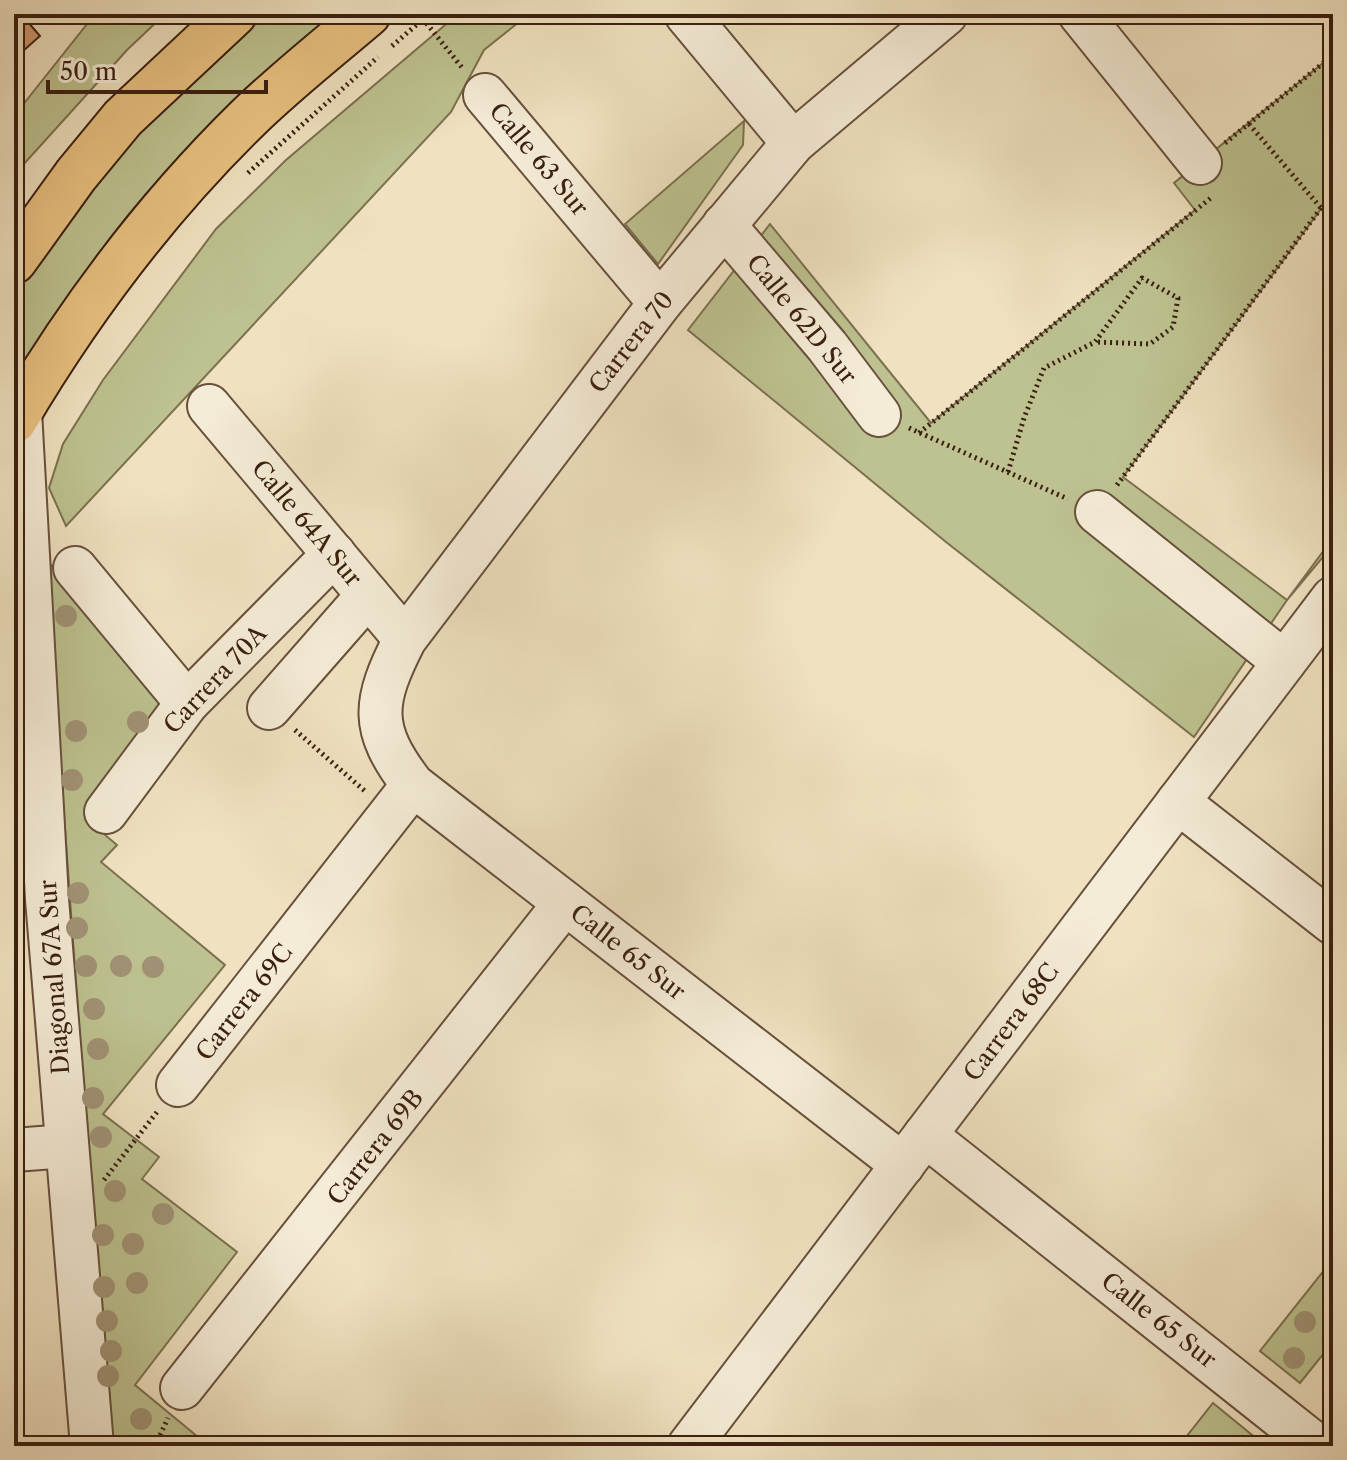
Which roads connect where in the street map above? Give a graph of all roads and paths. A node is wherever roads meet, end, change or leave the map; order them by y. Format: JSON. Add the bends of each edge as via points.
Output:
{"nodes":[{"id":1,"x":234,"y":14,"type":"edge"},
{"id":2,"x":368,"y":14,"type":"edge"},
{"id":3,"x":419,"y":14,"type":"edge"},
{"id":4,"x":686,"y":14,"type":"edge"},
{"id":5,"x":946,"y":14,"type":"edge"},
{"id":6,"x":1080,"y":14,"type":"edge"},
{"id":7,"x":1333,"y":55,"type":"edge"},
{"id":8,"x":356,"y":75,"type":"dead end"},
{"id":9,"x":485,"y":95,"type":"joint"},
{"id":10,"x":1249,"y":124,"type":"junction"},
{"id":11,"x":793,"y":143,"type":"junction"},
{"id":12,"x":1200,"y":163,"type":"junction"},
{"id":13,"x":244,"y":177,"type":"dead end"},
{"id":14,"x":1321,"y":208,"type":"junction"},
{"id":15,"x":1333,"y":217,"type":"edge"},
{"id":16,"x":724,"y":225,"type":"junction"},
{"id":17,"x":14,"y":261,"type":"edge"},
{"id":18,"x":660,"y":303,"type":"junction"},
{"id":19,"x":1095,"y":342,"type":"junction"},
{"id":20,"x":209,"y":406,"type":"dead end"},
{"id":21,"x":879,"y":415,"type":"joint"},
{"id":22,"x":17,"y":416,"type":"edge"},
{"id":23,"x":919,"y":433,"type":"junction"},
{"id":24,"x":1008,"y":472,"type":"junction"},
{"id":25,"x":1097,"y":512,"type":"junction"},
{"id":26,"x":330,"y":550,"type":"junction"},
{"id":27,"x":75,"y":568,"type":"dead end"},
{"id":28,"x":368,"y":595,"type":"junction"},
{"id":29,"x":1333,"y":598,"type":"edge"},
{"id":30,"x":405,"y":639,"type":"junction"},
{"id":31,"x":1284,"y":662,"type":"junction"},
{"id":32,"x":187,"y":703,"type":"junction"},
{"id":33,"x":269,"y":708,"type":"joint"},
{"id":34,"x":379,"y":718,"type":"joint"},
{"id":35,"x":402,"y":800,"type":"junction"},
{"id":36,"x":1178,"y":802,"type":"junction"},
{"id":37,"x":106,"y":812,"type":"dead end"},
{"id":38,"x":565,"y":903,"type":"junction"},
{"id":39,"x":1333,"y":923,"type":"edge"},
{"id":40,"x":178,"y":1085,"type":"joint"},
{"id":41,"x":67,"y":1146,"type":"junction"},
{"id":42,"x":14,"y":1150,"type":"edge"},
{"id":43,"x":914,"y":1150,"type":"junction"},
{"id":44,"x":74,"y":1219,"type":"junction"},
{"id":45,"x":182,"y":1388,"type":"dead end"},
{"id":46,"x":92,"y":1446,"type":"edge"},
{"id":47,"x":689,"y":1446,"type":"edge"},
{"id":48,"x":1317,"y":1446,"type":"edge"}],
"edges":[{"from":1,"to":17,"type":"main road","via":[[123,118]]},
{"from":2,"to":22,"type":"main road","via":[[249,117],[148,224],[110,272]]},
{"from":3,"to":9,"type":"path","name":"Calle 63 Sur"},
{"from":4,"to":11,"type":"street"},
{"from":5,"to":11,"type":"street","name":"Carrera 70"},
{"from":6,"to":12,"type":"street"},
{"from":7,"to":10,"type":"path"},
{"from":8,"to":13,"type":"path"},
{"from":9,"to":18,"type":"street","name":"Calle 63 Sur"},
{"from":10,"to":12,"type":"path"},
{"from":10,"to":14,"type":"path"},
{"from":11,"to":16,"type":"street","name":"Carrera 70"},
{"from":12,"to":23,"type":"path","via":[[1222,189]]},
{"from":14,"to":15,"type":"path"},
{"from":14,"to":25,"type":"path"},
{"from":16,"to":18,"type":"street","name":"Carrera 70"},
{"from":16,"to":21,"type":"street","name":"Calle 62D Sur"},
{"from":18,"to":30,"type":"street","name":"Carrera 70"},
{"from":19,"to":19,"type":"path","via":[[1142,278],[1178,298],[1173,327],[1150,344]]},
{"from":19,"to":24,"type":"path","via":[[1044,368]]},
{"from":20,"to":26,"type":"street","name":"Calle 64A Sur"},
{"from":21,"to":23,"type":"path"},
{"from":22,"to":41,"type":"street","name":"Diagonal 67A Sur"},
{"from":23,"to":24,"type":"path"},
{"from":24,"to":25,"type":"path"},
{"from":25,"to":31,"type":"street"},
{"from":26,"to":28,"type":"street","name":"Calle 64A Sur"},
{"from":26,"to":32,"type":"street","name":"Carrera 70A"},
{"from":27,"to":32,"type":"street"},
{"from":28,"to":30,"type":"street","name":"Calle 64A Sur"},
{"from":28,"to":33,"type":"street"},
{"from":29,"to":31,"type":"street","name":"Carrera 68C"},
{"from":30,"to":34,"type":"street","name":"Carrera 70","via":[[388,674]]},
{"from":31,"to":36,"type":"street","name":"Carrera 68C"},
{"from":32,"to":37,"type":"street","name":"Carrera 70A"},
{"from":33,"to":35,"type":"path"},
{"from":34,"to":35,"type":"street","name":"Calle 65 Sur","via":[[396,763]]},
{"from":35,"to":38,"type":"street","name":"Calle 65 Sur"},
{"from":35,"to":40,"type":"street","name":"Carrera 69C"},
{"from":36,"to":39,"type":"street"},
{"from":36,"to":43,"type":"street","name":"Carrera 68C"},
{"from":38,"to":43,"type":"street","name":"Calle 65 Sur"},
{"from":38,"to":45,"type":"street","name":"Carrera 69B"},
{"from":40,"to":44,"type":"path"},
{"from":41,"to":42,"type":"street"},
{"from":41,"to":44,"type":"street","name":"Diagonal 67A Sur"},
{"from":43,"to":47,"type":"street","name":"Carrera 68C"},
{"from":43,"to":48,"type":"street","name":"Calle 65 Sur"},
{"from":44,"to":46,"type":"street","name":"Diagonal 67A Sur"}]}
